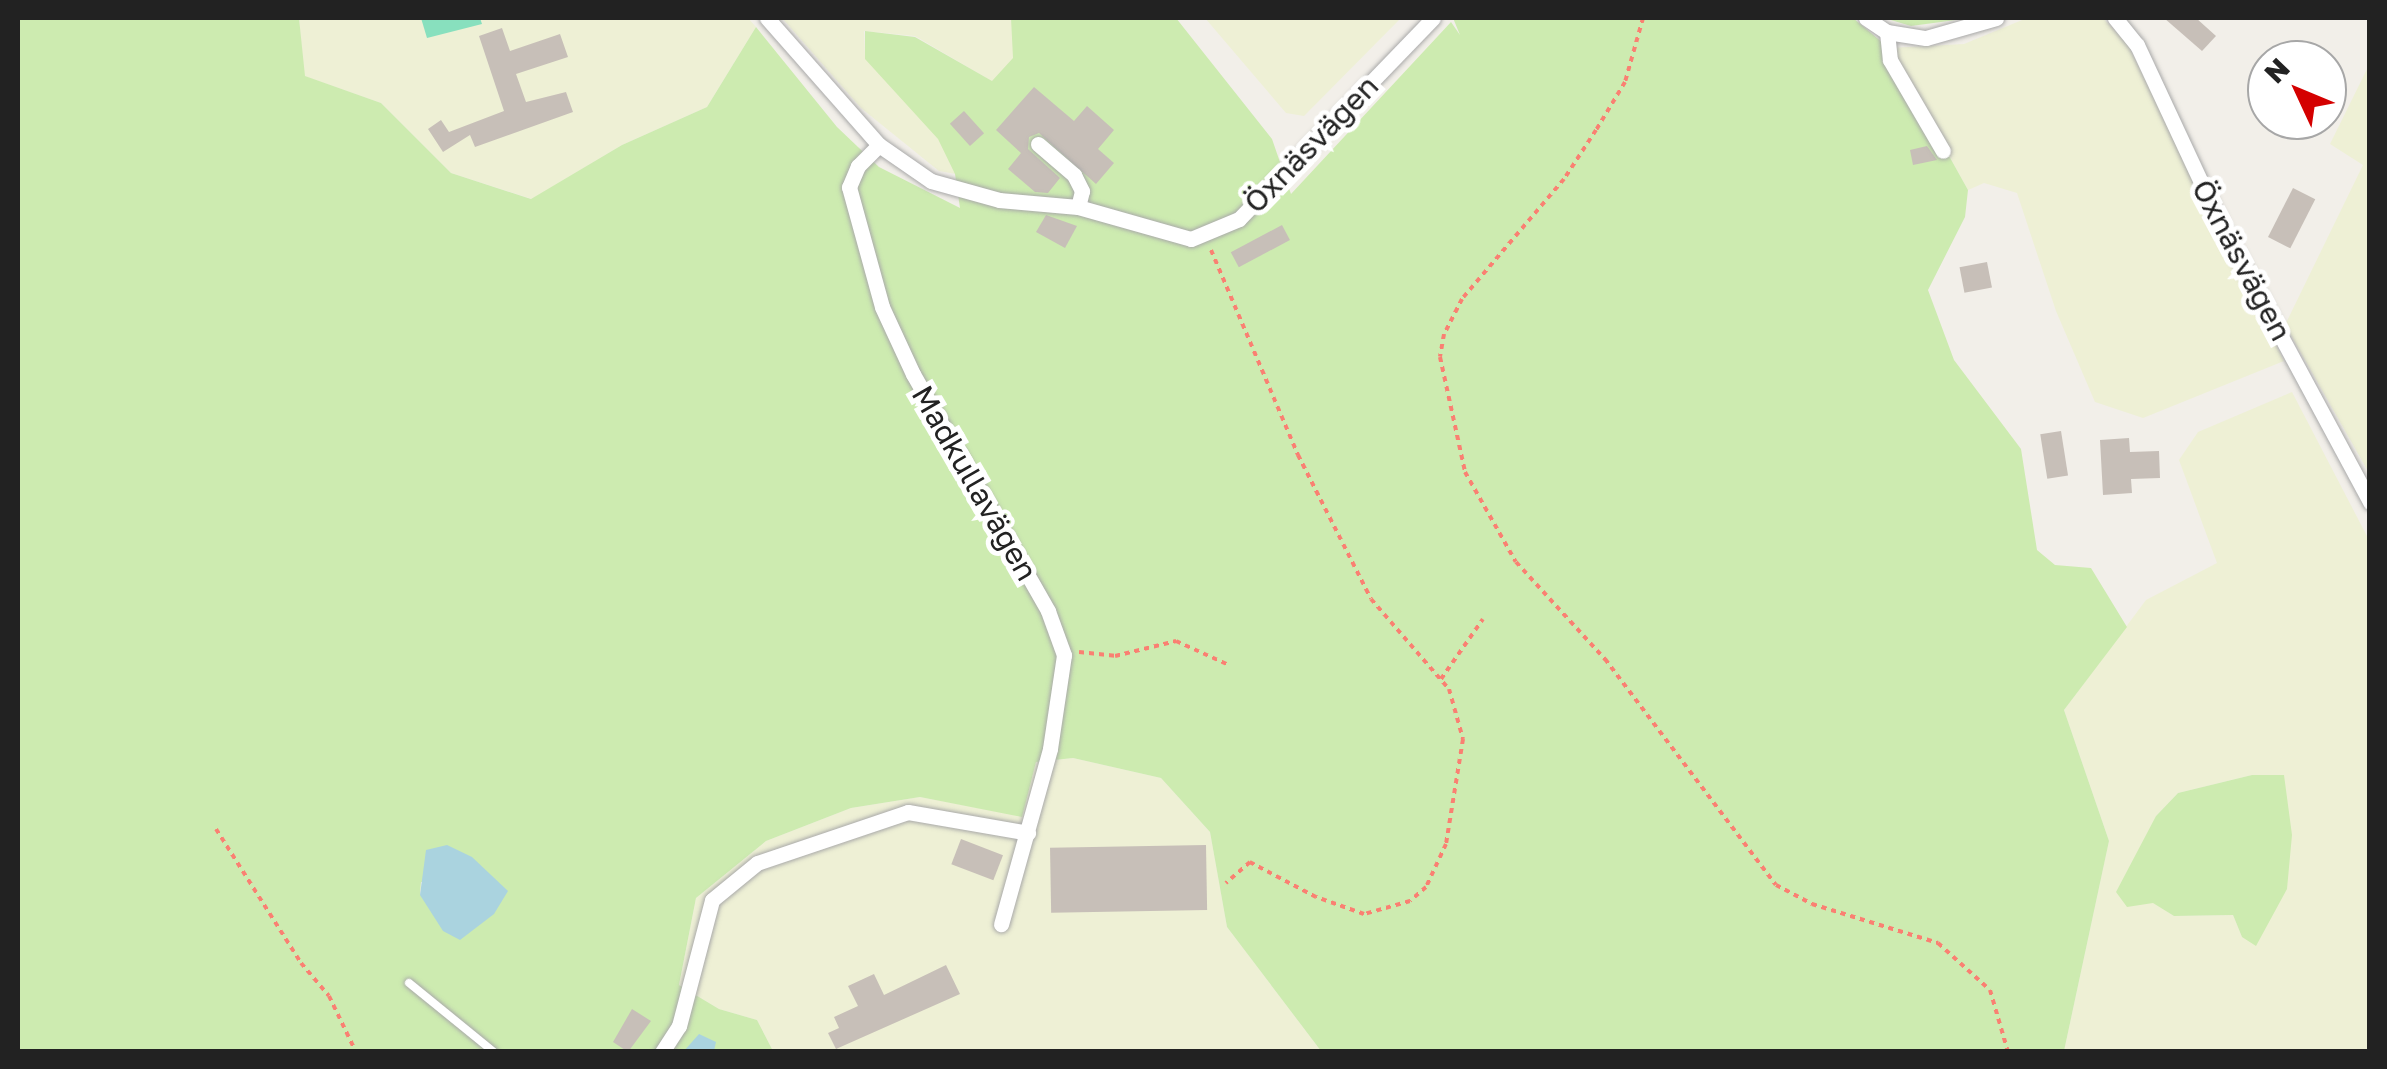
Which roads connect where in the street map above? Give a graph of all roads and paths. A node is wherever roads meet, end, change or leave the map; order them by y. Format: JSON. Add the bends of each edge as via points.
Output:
{"nodes":[{"id":1,"x":767,"y":18,"type":"edge"},
{"id":2,"x":1433,"y":18,"type":"edge"},
{"id":3,"x":1644,"y":18,"type":"edge"},
{"id":4,"x":1866,"y":18,"type":"edge"},
{"id":5,"x":1996,"y":18,"type":"edge"},
{"id":6,"x":2115,"y":18,"type":"edge"},
{"id":7,"x":1887,"y":32,"type":"junction"},
{"id":8,"x":1038,"y":144,"type":"dead end"},
{"id":9,"x":879,"y":145,"type":"junction"},
{"id":10,"x":1943,"y":151,"type":"dead end"},
{"id":11,"x":1078,"y":207,"type":"junction"},
{"id":12,"x":1208,"y":235,"type":"junction"},
{"id":13,"x":2370,"y":502,"type":"edge"},
{"id":14,"x":1484,"y":618,"type":"dead end"},
{"id":15,"x":1064,"y":655,"type":"junction"},
{"id":16,"x":1229,"y":666,"type":"dead end"},
{"id":17,"x":1442,"y":679,"type":"junction"},
{"id":18,"x":216,"y":829,"type":"dead end"},
{"id":19,"x":1028,"y":833,"type":"junction"},
{"id":20,"x":1226,"y":883,"type":"dead end"},
{"id":21,"x":1002,"y":924,"type":"dead end"},
{"id":22,"x":409,"y":983,"type":"dead end"},
{"id":23,"x":356,"y":1052,"type":"edge"},
{"id":24,"x":494,"y":1052,"type":"edge"},
{"id":25,"x":662,"y":1052,"type":"edge"},
{"id":26,"x":2008,"y":1052,"type":"edge"}],
"edges":[{"from":1,"to":9,"type":"street"},
{"from":2,"to":12,"type":"street","name":"Öxnäsvägen","via":[[1250,208]]},
{"from":3,"to":26,"type":"path","via":[[1625,82],[1596,130],[1564,180],[1462,300],[1444,334],[1440,357],[1465,472],[1516,562],[1605,659],[1776,885],[1812,904],[1938,944],[1990,990]]},
{"from":4,"to":7,"type":"street"},
{"from":5,"to":7,"type":"street","via":[[1949,36]]},
{"from":6,"to":13,"type":"street","name":"Öxnäsvägen","via":[[2137,45],[2221,225]]},
{"from":7,"to":10,"type":"street","via":[[1890,60]]},
{"from":8,"to":11,"type":"street","via":[[1074,175],[1082,191]]},
{"from":9,"to":11,"type":"street","via":[[931,181],[999,200]]},
{"from":9,"to":15,"type":"street","name":"Madkullavägen","via":[[848,187],[882,307],[1048,611]]},
{"from":11,"to":12,"type":"street","via":[[1191,239]]},
{"from":12,"to":17,"type":"path","via":[[1222,284],[1260,357],[1298,455],[1371,599]]},
{"from":14,"to":17,"type":"path"},
{"from":15,"to":16,"type":"path","via":[[1114,656],[1176,640]]},
{"from":15,"to":19,"type":"street","name":"Madkullavägen","via":[[1066,679]]},
{"from":17,"to":20,"type":"path","via":[[1458,712],[1462,768],[1446,844],[1417,896],[1364,914],[1250,862]]},
{"from":18,"to":23,"type":"path","via":[[329,996]]},
{"from":19,"to":21,"type":"street","name":"Madkullavägen"},
{"from":19,"to":25,"type":"street","via":[[908,812],[757,864],[712,900],[679,1026]]},
{"from":22,"to":24,"type":"lane"}]}
